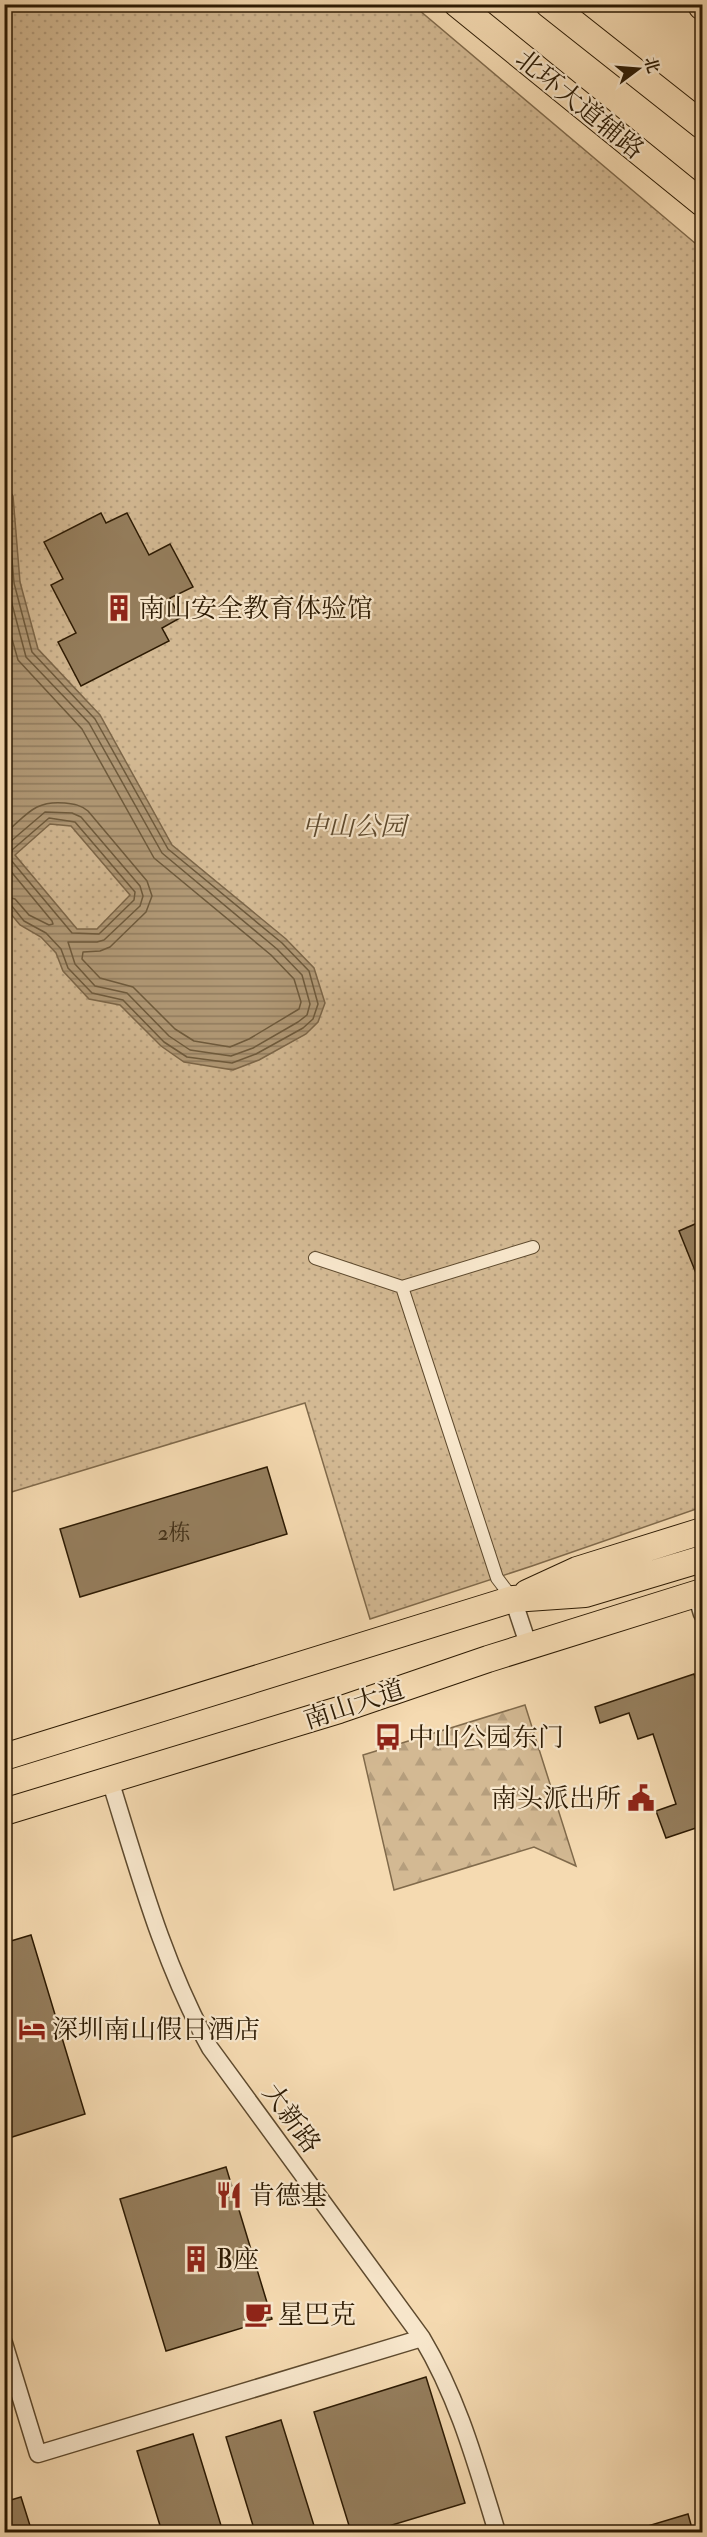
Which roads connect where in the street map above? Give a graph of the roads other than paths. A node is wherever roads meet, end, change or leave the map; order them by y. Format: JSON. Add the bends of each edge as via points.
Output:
{"nodes":[{"id":1,"x":457,"y":4,"type":"edge"},
{"id":2,"x":549,"y":4,"type":"edge"},
{"id":3,"x":702,"y":125,"type":"edge"},
{"id":4,"x":702,"y":203,"type":"edge"},
{"id":5,"x":533,"y":1247,"type":"dead end"},
{"id":6,"x":315,"y":1258,"type":"dead end"},
{"id":7,"x":402,"y":1287,"type":"junction"},
{"id":8,"x":702,"y":1532,"type":"edge"},
{"id":9,"x":702,"y":1559,"type":"edge"},
{"id":10,"x":513,"y":1599,"type":"junction"},
{"id":11,"x":700,"y":1600,"type":"edge"},
{"id":12,"x":529,"y":1647,"type":"junction"},
{"id":13,"x":4,"y":1757,"type":"edge"},
{"id":14,"x":110,"y":1780,"type":"junction"},
{"id":15,"x":4,"y":1812,"type":"edge"},
{"id":16,"x":422,"y":2338,"type":"junction"},
{"id":17,"x":4,"y":2343,"type":"edge"},
{"id":18,"x":497,"y":2532,"type":"edge"}],
"edges":[{"from":1,"to":4,"type":"main road","name":"北环大道辅路"},
{"from":2,"to":3,"type":"highway"},
{"from":5,"to":7,"type":"street"},
{"from":6,"to":7,"type":"street"},
{"from":7,"to":10,"type":"street","via":[[497,1578]]},
{"from":8,"to":10,"type":"main road","via":[[577,1570]]},
{"from":9,"to":10,"type":"main road","name":"南山大道","via":[[585,1594]]},
{"from":10,"to":12,"type":"street"},
{"from":10,"to":13,"type":"main road","name":"南山大道"},
{"from":11,"to":12,"type":"main road","name":"南山大道"},
{"from":12,"to":14,"type":"main road","name":"南山大道"},
{"from":14,"to":15,"type":"main road","name":"南山大道"},
{"from":14,"to":16,"type":"street","name":"大新路","via":[[171,1972],[210,2048]]},
{"from":16,"to":17,"type":"street","via":[[38,2454]]},
{"from":16,"to":18,"type":"street","name":"大新路","via":[[459,2411]]}]}
